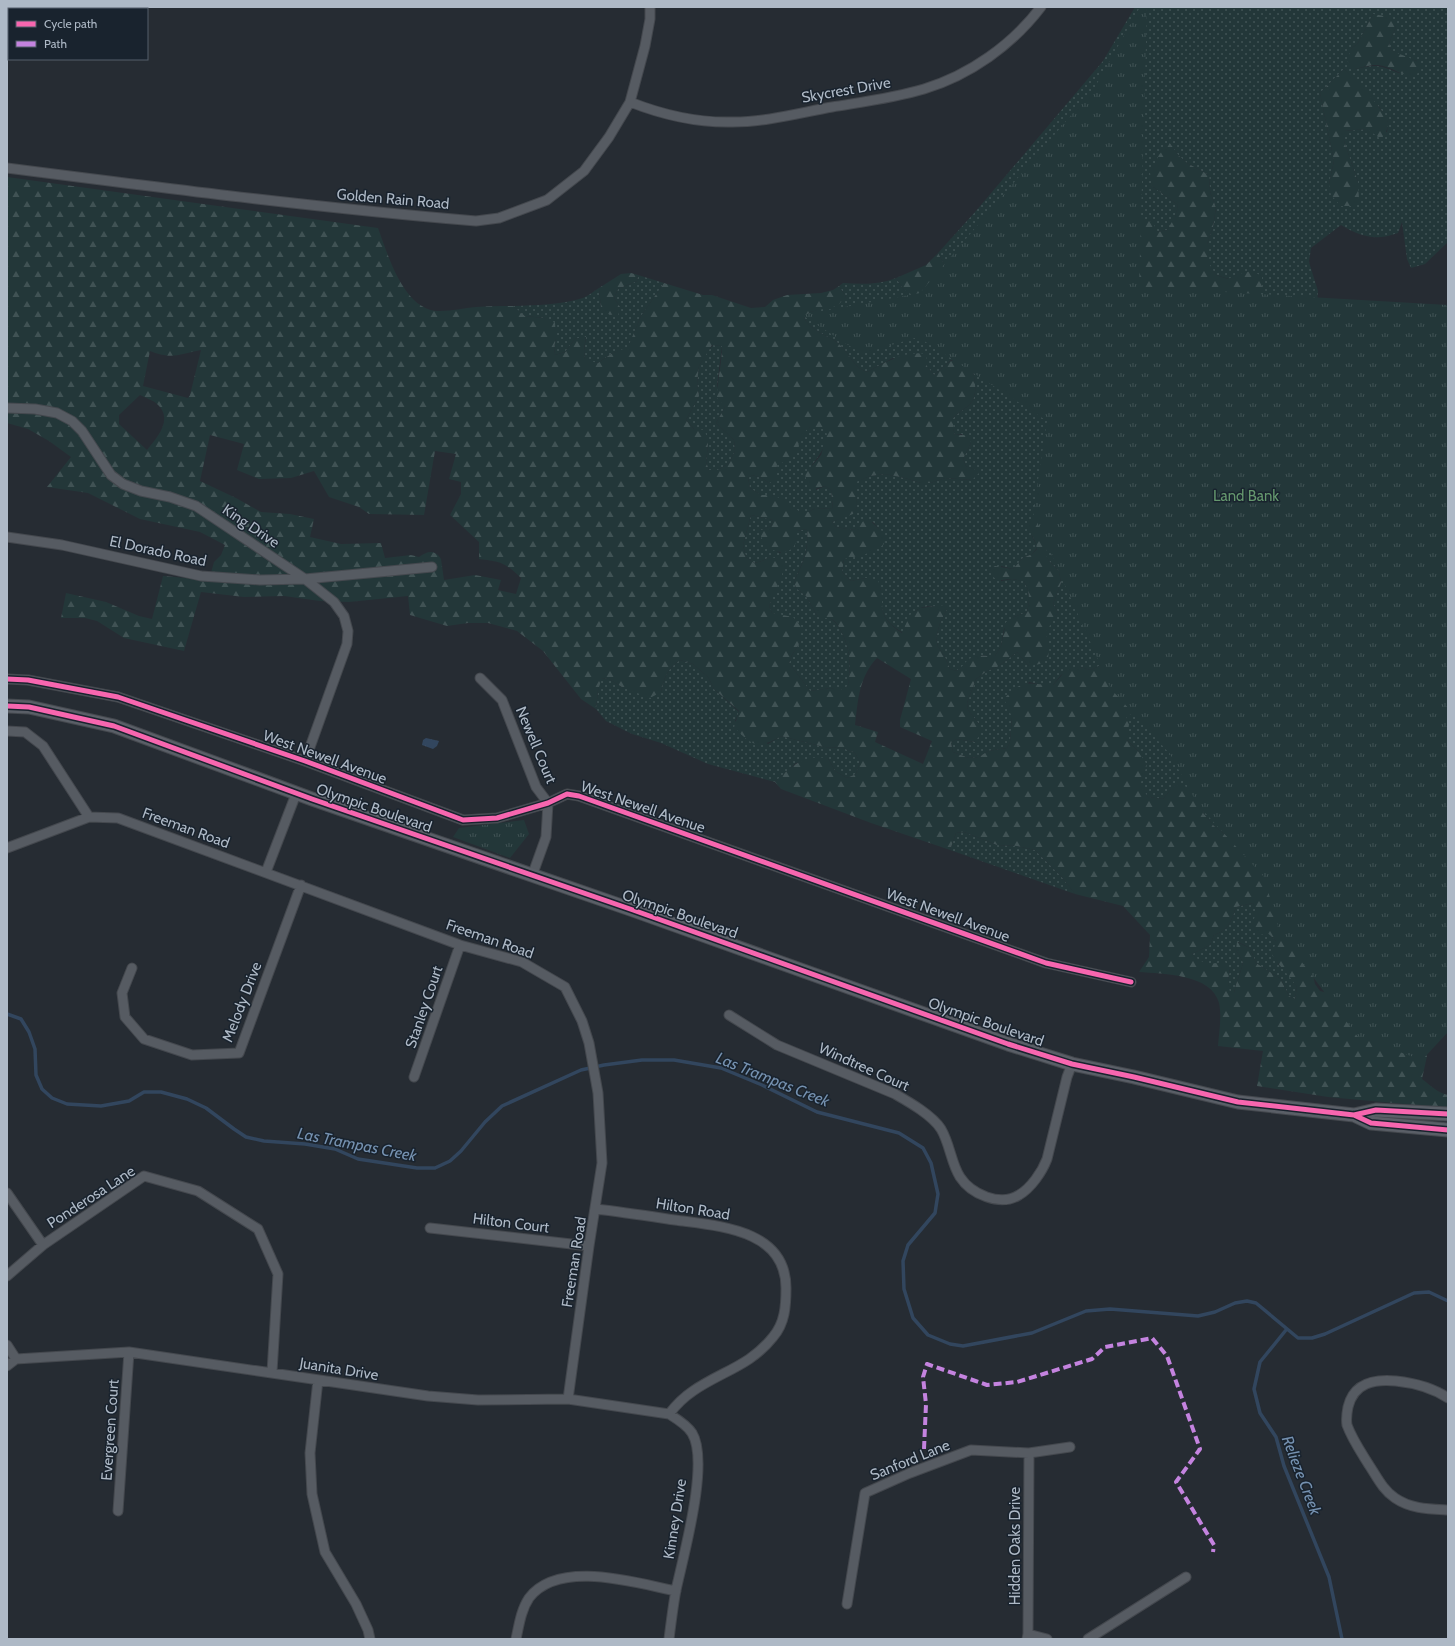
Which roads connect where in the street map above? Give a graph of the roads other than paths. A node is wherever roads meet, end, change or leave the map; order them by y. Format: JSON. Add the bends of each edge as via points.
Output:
{"nodes":[{"id":1,"x":650,"y":7,"type":"edge"},
{"id":2,"x":1041,"y":7,"type":"edge"},
{"id":3,"x":630,"y":102,"type":"junction"},
{"id":4,"x":7,"y":168,"type":"edge"},
{"id":5,"x":7,"y":408,"type":"edge"},
{"id":6,"x":7,"y":537,"type":"edge"},
{"id":7,"x":432,"y":567,"type":"dead end"},
{"id":8,"x":305,"y":579,"type":"junction"},
{"id":9,"x":480,"y":678,"type":"dead end"},
{"id":10,"x":7,"y":679,"type":"edge"},
{"id":11,"x":7,"y":706,"type":"edge"},
{"id":12,"x":7,"y":731,"type":"edge"},
{"id":13,"x":304,"y":761,"type":"junction"},
{"id":14,"x":296,"y":794,"type":"junction"},
{"id":15,"x":548,"y":803,"type":"junction"},
{"id":16,"x":89,"y":817,"type":"junction"},
{"id":17,"x":7,"y":848,"type":"edge"},
{"id":18,"x":266,"y":872,"type":"junction"},
{"id":19,"x":532,"y":876,"type":"junction"},
{"id":20,"x":301,"y":885,"type":"junction"},
{"id":21,"x":460,"y":945,"type":"junction"},
{"id":22,"x":132,"y":968,"type":"dead end"},
{"id":23,"x":1131,"y":982,"type":"dead end"},
{"id":24,"x":729,"y":1015,"type":"dead end"},
{"id":25,"x":1072,"y":1064,"type":"junction"},
{"id":26,"x":414,"y":1077,"type":"dead end"},
{"id":27,"x":1448,"y":1114,"type":"edge"},
{"id":28,"x":1354,"y":1115,"type":"junction"},
{"id":29,"x":1448,"y":1130,"type":"edge"},
{"id":30,"x":7,"y":1193,"type":"edge"},
{"id":31,"x":596,"y":1209,"type":"junction"},
{"id":32,"x":430,"y":1228,"type":"dead end"},
{"id":33,"x":43,"y":1245,"type":"junction"},
{"id":34,"x":589,"y":1246,"type":"junction"},
{"id":35,"x":7,"y":1276,"type":"edge"},
{"id":36,"x":7,"y":1345,"type":"edge"},
{"id":37,"x":129,"y":1352,"type":"junction"},
{"id":38,"x":16,"y":1359,"type":"junction"},
{"id":39,"x":7,"y":1366,"type":"edge"},
{"id":40,"x":272,"y":1372,"type":"junction"},
{"id":41,"x":318,"y":1380,"type":"junction"},
{"id":42,"x":1448,"y":1398,"type":"edge"},
{"id":43,"x":568,"y":1399,"type":"junction"},
{"id":44,"x":669,"y":1414,"type":"junction"},
{"id":45,"x":1070,"y":1448,"type":"dead end"},
{"id":46,"x":1029,"y":1453,"type":"junction"},
{"id":47,"x":1448,"y":1510,"type":"edge"},
{"id":48,"x":118,"y":1511,"type":"dead end"},
{"id":49,"x":1186,"y":1577,"type":"dead end"},
{"id":50,"x":676,"y":1591,"type":"junction"},
{"id":51,"x":847,"y":1604,"type":"dead end"},
{"id":52,"x":1027,"y":1637,"type":"edge"},
{"id":53,"x":370,"y":1639,"type":"edge"},
{"id":54,"x":516,"y":1639,"type":"edge"},
{"id":55,"x":669,"y":1639,"type":"edge"},
{"id":56,"x":1047,"y":1639,"type":"edge"},
{"id":57,"x":1088,"y":1639,"type":"edge"}],
"edges":[{"from":1,"to":3,"type":"street","name":"Golden Rain Road","via":[[645,46]]},
{"from":2,"to":3,"type":"street","name":"Skycrest Drive","via":[[1011,40],[983,61],[950,79],[924,89],[781,116],[733,122],[676,117],[645,109]]},
{"from":3,"to":4,"type":"street","name":"Golden Rain Road","via":[[584,171],[547,200],[499,218],[476,221],[246,198]]},
{"from":5,"to":8,"type":"street","name":"King Drive","via":[[57,413],[72,421],[82,431],[112,475],[123,484],[196,506]]},
{"from":6,"to":8,"type":"street","name":"El Dorado Road","via":[[62,545],[201,576],[260,580]]},
{"from":7,"to":8,"type":"street","name":"El Dorado Road"},
{"from":8,"to":13,"type":"street","name":"King Drive","via":[[334,602],[344,616],[348,631],[347,644]]},
{"from":9,"to":15,"type":"street","name":"Newell Court","via":[[502,700],[536,787]]},
{"from":10,"to":13,"type":"street","name":"West Newell Avenue","via":[[28,680],[118,697]]},
{"from":11,"to":14,"type":"main road","name":"Olympic Boulevard","via":[[29,707],[114,726]]},
{"from":12,"to":16,"type":"street","via":[[25,732],[43,746]]},
{"from":13,"to":15,"type":"street","name":"West Newell Avenue","via":[[463,820],[497,818]]},
{"from":14,"to":18,"type":"street"},
{"from":14,"to":19,"type":"main road","name":"Olympic Boulevard"},
{"from":15,"to":19,"type":"street","name":"Newell Court","via":[[546,837]]},
{"from":15,"to":23,"type":"street","name":"West Newell Avenue","via":[[567,794],[579,796],[1046,963]]},
{"from":16,"to":17,"type":"street","name":"Freeman Road"},
{"from":16,"to":18,"type":"street","name":"Freeman Road","via":[[118,818]]},
{"from":18,"to":20,"type":"street","name":"Freeman Road"},
{"from":19,"to":25,"type":"main road","name":"Olympic Boulevard","via":[[1008,1044]]},
{"from":20,"to":21,"type":"street","name":"Freeman Road"},
{"from":20,"to":22,"type":"street","name":"Melody Drive","via":[[239,1053],[192,1055],[144,1039],[126,1017],[122,994]]},
{"from":21,"to":26,"type":"street","name":"Stanley Court"},
{"from":21,"to":31,"type":"street","name":"Freeman Road","via":[[522,962],[565,987],[582,1021],[589,1043],[598,1093],[602,1163]]},
{"from":24,"to":25,"type":"street","name":"Windtree Court","via":[[777,1045],[895,1094],[910,1103],[941,1128],[960,1178],[980,1195],[996,1199],[1008,1199],[1019,1195],[1042,1170],[1047,1160]]},
{"from":25,"to":28,"type":"main road","name":"Olympic Boulevard","via":[[1238,1102]]},
{"from":27,"to":28,"type":"main road","name":"Olympic Boulevard","via":[[1376,1110]]},
{"from":28,"to":29,"type":"main road","name":"Olympic Boulevard","via":[[1370,1123]]},
{"from":30,"to":33,"type":"street"},
{"from":31,"to":34,"type":"street","name":"Freeman Road"},
{"from":31,"to":44,"type":"street","name":"Hilton Road","via":[[728,1227],[755,1237],[780,1261],[786,1279],[786,1307],[774,1337],[754,1358],[693,1391]]},
{"from":32,"to":34,"type":"street","name":"Hilton Court"},
{"from":33,"to":35,"type":"street","name":"Ponderosa Lane"},
{"from":33,"to":40,"type":"street","name":"Ponderosa Lane","via":[[144,1176],[198,1191],[258,1229],[278,1274]]},
{"from":34,"to":43,"type":"street","name":"Freeman Road"},
{"from":36,"to":38,"type":"street"},
{"from":37,"to":38,"type":"street","name":"Juanita Drive"},
{"from":37,"to":40,"type":"street","name":"Juanita Drive"},
{"from":37,"to":48,"type":"street","name":"Evergreen Court"},
{"from":38,"to":39,"type":"street"},
{"from":40,"to":41,"type":"street","name":"Juanita Drive"},
{"from":41,"to":43,"type":"street","name":"Juanita Drive","via":[[428,1396],[478,1400]]},
{"from":41,"to":53,"type":"street","via":[[310,1453],[312,1494],[325,1552],[356,1604]]},
{"from":42,"to":47,"type":"street","via":[[1433,1389],[1408,1382],[1381,1379],[1367,1383],[1357,1390],[1347,1414],[1347,1424],[1354,1440],[1383,1488],[1409,1505]]},
{"from":43,"to":44,"type":"street","name":"Juanita Drive"},
{"from":44,"to":50,"type":"street","name":"Kinney Drive","via":[[692,1434],[698,1464],[691,1527]]},
{"from":45,"to":46,"type":"street"},
{"from":46,"to":51,"type":"street","name":"Sanford Lane","via":[[971,1450],[910,1472],[865,1493]]},
{"from":46,"to":52,"type":"street","name":"Hidden Oaks Drive"},
{"from":49,"to":57,"type":"street"},
{"from":50,"to":54,"type":"street","via":[[623,1580],[593,1577],[574,1576],[557,1580],[530,1598],[522,1612]]},
{"from":50,"to":55,"type":"street","name":"Kinney Drive"},
{"from":52,"to":56,"type":"street"}]}
